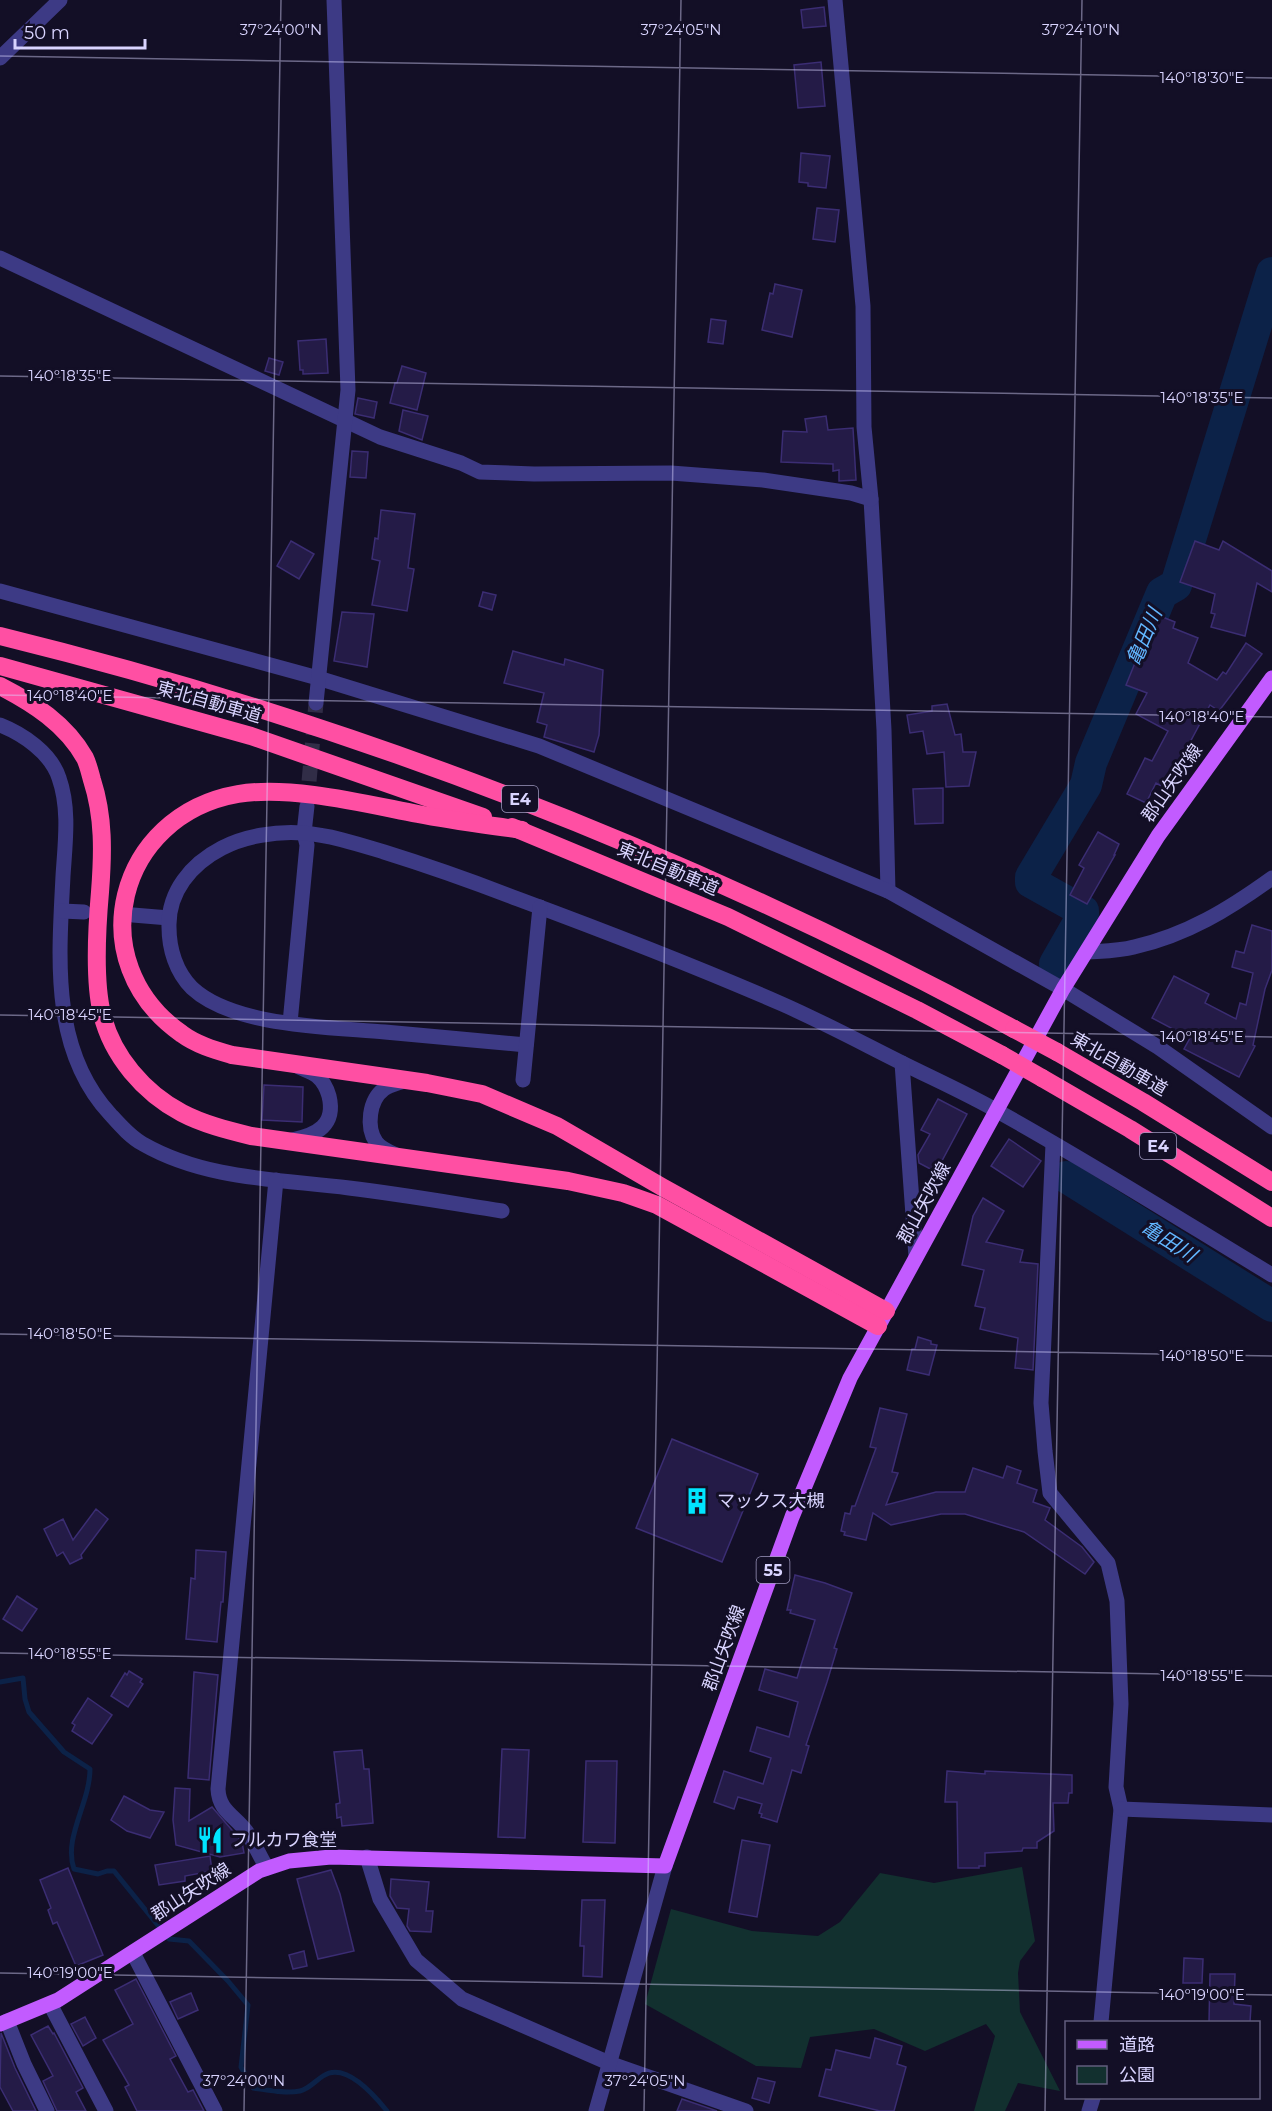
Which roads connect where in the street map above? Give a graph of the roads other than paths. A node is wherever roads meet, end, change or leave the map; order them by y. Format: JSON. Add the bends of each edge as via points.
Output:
{"nodes":[{"id":1,"x":60,"y":0,"type":"edge"},
{"id":2,"x":334,"y":0,"type":"edge"},
{"id":3,"x":835,"y":0,"type":"edge"},
{"id":4,"x":0,"y":58,"type":"edge"},
{"id":5,"x":0,"y":258,"type":"edge"},
{"id":6,"x":345,"y":420,"type":"junction"},
{"id":7,"x":871,"y":499,"type":"junction"},
{"id":8,"x":0,"y":591,"type":"edge"},
{"id":9,"x":0,"y":636,"type":"edge"},
{"id":10,"x":0,"y":666,"type":"edge"},
{"id":11,"x":318,"y":678,"type":"junction"},
{"id":12,"x":1272,"y":678,"type":"edge"},
{"id":13,"x":0,"y":686,"type":"edge"},
{"id":14,"x":316,"y":703,"type":"tunnel mouth"},
{"id":15,"x":0,"y":725,"type":"edge"},
{"id":16,"x":306,"y":806,"type":"tunnel mouth"},
{"id":17,"x":522,"y":830,"type":"junction"},
{"id":18,"x":304,"y":833,"type":"junction"},
{"id":19,"x":1272,"y":878,"type":"edge"},
{"id":20,"x":888,"y":891,"type":"junction"},
{"id":21,"x":540,"y":907,"type":"junction"},
{"id":22,"x":62,"y":911,"type":"junction"},
{"id":23,"x":84,"y":912,"type":"dead end"},
{"id":24,"x":133,"y":915,"type":"dead end"},
{"id":25,"x":169,"y":918,"type":"junction"},
{"id":26,"x":1088,"y":952,"type":"junction"},
{"id":27,"x":1063,"y":989,"type":"junction"},
{"id":28,"x":290,"y":1023,"type":"junction"},
{"id":29,"x":526,"y":1045,"type":"junction"},
{"id":30,"x":902,"y":1063,"type":"junction"},
{"id":31,"x":294,"y":1065,"type":"junction"},
{"id":32,"x":406,"y":1080,"type":"junction"},
{"id":33,"x":523,"y":1080,"type":"dead end"},
{"id":34,"x":997,"y":1110,"type":"junction"},
{"id":35,"x":1272,"y":1127,"type":"edge"},
{"id":36,"x":283,"y":1141,"type":"junction"},
{"id":37,"x":1053,"y":1144,"type":"junction"},
{"id":38,"x":410,"y":1160,"type":"junction"},
{"id":39,"x":276,"y":1180,"type":"junction"},
{"id":40,"x":1272,"y":1182,"type":"edge"},
{"id":41,"x":502,"y":1210,"type":"dead end"},
{"id":42,"x":1272,"y":1218,"type":"edge"},
{"id":43,"x":916,"y":1257,"type":"junction"},
{"id":44,"x":1272,"y":1275,"type":"edge"},
{"id":45,"x":882,"y":1319,"type":"junction"},
{"id":46,"x":1121,"y":1809,"type":"junction"},
{"id":47,"x":1272,"y":1815,"type":"edge"},
{"id":48,"x":368,"y":1857,"type":"junction"},
{"id":49,"x":665,"y":1866,"type":"junction"},
{"id":50,"x":267,"y":1868,"type":"junction"},
{"id":51,"x":133,"y":1953,"type":"junction"},
{"id":52,"x":50,"y":2004,"type":"junction"},
{"id":53,"x":1101,"y":2021,"type":"edge"},
{"id":54,"x":3,"y":2022,"type":"edge"},
{"id":55,"x":609,"y":2063,"type":"junction"},
{"id":56,"x":47,"y":2111,"type":"edge"},
{"id":57,"x":106,"y":2111,"type":"edge"},
{"id":58,"x":215,"y":2111,"type":"edge"},
{"id":59,"x":596,"y":2111,"type":"edge"},
{"id":60,"x":746,"y":2111,"type":"edge"}],
"edges":[{"from":1,"to":4,"type":"street"},
{"from":2,"to":6,"type":"street","via":[[348,390]]},
{"from":3,"to":7,"type":"street","via":[[863,306],[864,427]]},
{"from":5,"to":6,"type":"street"},
{"from":6,"to":7,"type":"street","via":[[380,437],[480,472],[671,473],[763,480]]},
{"from":6,"to":11,"type":"street"},
{"from":7,"to":20,"type":"street"},
{"from":8,"to":11,"type":"street"},
{"from":9,"to":40,"type":"highway","name":"東北自動車道","number":"E4","bridge":true,"via":[[258,708],[376,746],[657,855],[932,984],[1057,1052]]},
{"from":10,"to":17,"type":"highway","name":"東北自動車道","number":"E4","via":[[251,736]]},
{"from":11,"to":14,"type":"street"},
{"from":11,"to":20,"type":"street","via":[[539,746]]},
{"from":12,"to":26,"type":"main road","name":"郡山矢吹線","number":"55","via":[[1158,836]]},
{"from":13,"to":36,"type":"highway","via":[[41,710],[66,731],[85,759],[97,795],[103,849],[98,971],[102,1014],[115,1046],[141,1085],[183,1114],[216,1127]]},
{"from":15,"to":22,"type":"street","via":[[13,730],[47,757],[59,776],[66,822]]},
{"from":16,"to":18,"type":"street"},
{"from":17,"to":31,"type":"highway","via":[[348,801],[267,792],[238,794],[207,803],[160,834],[140,858],[123,900],[123,943],[143,994],[182,1034],[204,1046],[232,1055]]},
{"from":17,"to":42,"type":"highway","name":"東北自動車道","number":"E4","bridge":true,"via":[[728,917],[917,1010],[1130,1129]]},
{"from":18,"to":21,"type":"street","via":[[407,859]]},
{"from":18,"to":25,"type":"street","via":[[270,833],[211,854],[183,880],[172,900]]},
{"from":18,"to":28,"type":"street","via":[[307,845]]},
{"from":19,"to":26,"type":"street","via":[[1228,909],[1179,933],[1133,948]]},
{"from":20,"to":27,"type":"street"},
{"from":21,"to":29,"type":"street"},
{"from":21,"to":30,"type":"street","via":[[775,1001]]},
{"from":22,"to":23,"type":"street"},
{"from":22,"to":39,"type":"street","via":[[59,972],[63,1011],[74,1056],[98,1102],[141,1143],[164,1155],[231,1175]]},
{"from":24,"to":25,"type":"street"},
{"from":25,"to":28,"type":"street","via":[[170,946],[178,970],[192,987],[228,1009]]},
{"from":26,"to":27,"type":"main road","name":"郡山矢吹線","number":"55"},
{"from":27,"to":34,"type":"main road","name":"郡山矢吹線","number":"55"},
{"from":27,"to":35,"type":"street","via":[[1158,1047]]},
{"from":28,"to":29,"type":"street"},
{"from":29,"to":33,"type":"street"},
{"from":30,"to":34,"type":"street"},
{"from":30,"to":43,"type":"street"},
{"from":31,"to":32,"type":"highway"},
{"from":31,"to":36,"type":"street","via":[[323,1083],[330,1104],[329,1120],[308,1137]]},
{"from":32,"to":38,"type":"street","via":[[384,1089],[370,1114],[376,1143]]},
{"from":32,"to":45,"type":"highway","via":[[482,1094],[557,1126]]},
{"from":34,"to":37,"type":"street"},
{"from":34,"to":43,"type":"main road","name":"郡山矢吹線","number":"55"},
{"from":36,"to":38,"type":"highway"},
{"from":37,"to":44,"type":"street"},
{"from":37,"to":46,"type":"street","via":[[1041,1403],[1045,1451],[1050,1493],[1107,1563],[1117,1601],[1121,1704],[1116,1787]]},
{"from":38,"to":45,"type":"highway","via":[[568,1181],[623,1193],[657,1205]]},
{"from":39,"to":41,"type":"street"},
{"from":39,"to":50,"type":"street","via":[[218,1789],[222,1806],[247,1832]]},
{"from":43,"to":45,"type":"main road","name":"郡山矢吹線","number":"55"},
{"from":45,"to":49,"type":"main road","name":"郡山矢吹線","number":"55","via":[[850,1378],[792,1517]]},
{"from":46,"to":47,"type":"street"},
{"from":46,"to":53,"type":"street"},
{"from":48,"to":49,"type":"main road","name":"郡山矢吹線"},
{"from":48,"to":50,"type":"main road","name":"郡山矢吹線","via":[[289,1861]]},
{"from":48,"to":55,"type":"street","via":[[380,1899],[416,1960],[443,1986],[462,2000]]},
{"from":49,"to":55,"type":"street"},
{"from":50,"to":51,"type":"main road","name":"郡山矢吹線"},
{"from":51,"to":52,"type":"main road","name":"郡山矢吹線"},
{"from":51,"to":58,"type":"street"},
{"from":52,"to":54,"type":"main road","name":"郡山矢吹線"},
{"from":52,"to":57,"type":"street"},
{"from":54,"to":56,"type":"street"},
{"from":55,"to":59,"type":"street"},
{"from":55,"to":60,"type":"street"}]}
